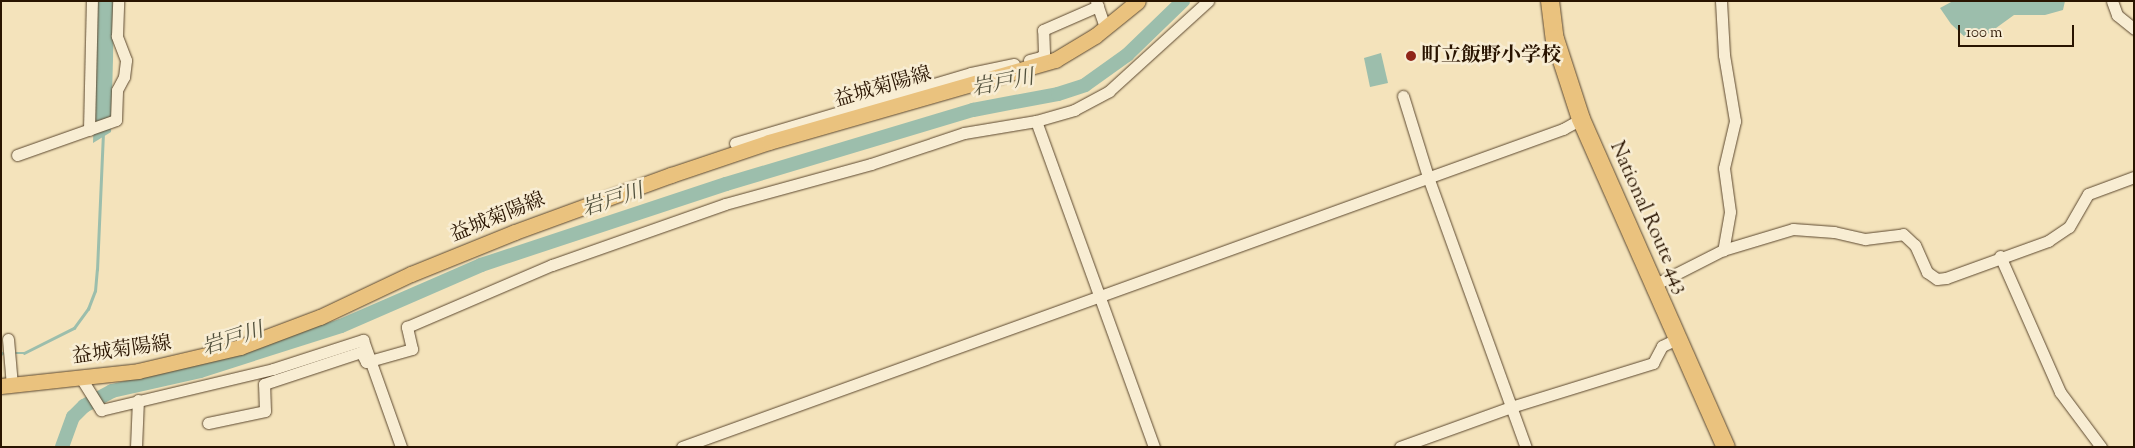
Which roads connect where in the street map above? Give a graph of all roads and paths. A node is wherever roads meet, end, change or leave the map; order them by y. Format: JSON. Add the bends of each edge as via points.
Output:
{"nodes":[{"id":1,"x":92,"y":1,"type":"edge"},
{"id":2,"x":118,"y":1,"type":"edge"},
{"id":3,"x":1138,"y":1,"type":"edge"},
{"id":4,"x":1208,"y":1,"type":"edge"},
{"id":5,"x":1550,"y":1,"type":"edge"},
{"id":6,"x":1721,"y":1,"type":"edge"},
{"id":7,"x":2112,"y":1,"type":"edge"},
{"id":8,"x":1097,"y":4,"type":"edge"},
{"id":9,"x":1105,"y":27,"type":"junction"},
{"id":10,"x":2134,"y":28,"type":"edge"},
{"id":11,"x":1403,"y":96,"type":"dead end"},
{"id":12,"x":1580,"y":119,"type":"junction"},
{"id":13,"x":1036,"y":121,"type":"junction"},
{"id":14,"x":91,"y":130,"type":"junction"},
{"id":15,"x":735,"y":143,"type":"dead end"},
{"id":16,"x":17,"y":155,"type":"dead end"},
{"id":17,"x":1428,"y":177,"type":"junction"},
{"id":18,"x":2134,"y":178,"type":"edge"},
{"id":19,"x":1722,"y":250,"type":"junction"},
{"id":20,"x":2000,"y":256,"type":"junction"},
{"id":21,"x":1654,"y":285,"type":"junction"},
{"id":22,"x":1098,"y":295,"type":"junction"},
{"id":23,"x":8,"y":338,"type":"dead end"},
{"id":24,"x":1677,"y":339,"type":"junction"},
{"id":25,"x":370,"y":361,"type":"junction"},
{"id":26,"x":85,"y":383,"type":"junction"},
{"id":27,"x":7,"y":386,"type":"edge"},
{"id":28,"x":138,"y":400,"type":"junction"},
{"id":29,"x":1512,"y":407,"type":"junction"},
{"id":30,"x":208,"y":423,"type":"dead end"},
{"id":31,"x":136,"y":447,"type":"edge"},
{"id":32,"x":402,"y":447,"type":"edge"},
{"id":33,"x":682,"y":447,"type":"edge"},
{"id":34,"x":1154,"y":447,"type":"edge"},
{"id":35,"x":1400,"y":447,"type":"edge"},
{"id":36,"x":1526,"y":447,"type":"edge"},
{"id":37,"x":1726,"y":447,"type":"edge"},
{"id":38,"x":2101,"y":447,"type":"edge"}],
"edges":[{"from":1,"to":14,"type":"street"},
{"from":2,"to":14,"type":"street","via":[[117,36],[126,60],[125,70],[117,90],[114,121]]},
{"from":3,"to":9,"type":"main road","name":"益城菊陽線"},
{"from":4,"to":13,"type":"street","via":[[1109,91],[1074,110]]},
{"from":5,"to":12,"type":"highway","name":"National Route 443","via":[[1560,58]]},
{"from":6,"to":19,"type":"street","via":[[1724,55],[1735,121],[1724,168],[1730,212]]},
{"from":7,"to":10,"type":"street","via":[[2117,15]]},
{"from":8,"to":9,"type":"street"},
{"from":8,"to":15,"type":"street","via":[[1043,30],[1041,57],[971,73]]},
{"from":9,"to":26,"type":"main road","name":"益城菊陽線","via":[[1076,49],[1032,69],[793,135],[671,175],[515,232],[411,274],[320,317],[240,347]]},
{"from":11,"to":17,"type":"street"},
{"from":12,"to":17,"type":"street","via":[[1563,129]]},
{"from":12,"to":21,"type":"highway","name":"National Route 443"},
{"from":13,"to":22,"type":"street"},
{"from":13,"to":25,"type":"street","via":[[964,133],[871,164],[725,204],[552,265],[477,294],[406,327],[412,349]]},
{"from":14,"to":16,"type":"street"},
{"from":17,"to":22,"type":"street"},
{"from":17,"to":29,"type":"street"},
{"from":18,"to":20,"type":"street","via":[[2088,194],[2069,227],[2048,241]]},
{"from":19,"to":20,"type":"street","via":[[1793,229],[1834,232],[1865,239],[1896,232],[1915,245],[1927,272],[1937,279]]},
{"from":19,"to":21,"type":"street"},
{"from":20,"to":38,"type":"street","via":[[2060,392]]},
{"from":21,"to":24,"type":"highway","name":"National Route 443"},
{"from":22,"to":33,"type":"street"},
{"from":22,"to":34,"type":"street"},
{"from":23,"to":27,"type":"street"},
{"from":24,"to":29,"type":"street","via":[[1662,346],[1653,363]]},
{"from":24,"to":37,"type":"highway","name":"National Route 443"},
{"from":25,"to":28,"type":"street","via":[[363,340],[273,369]]},
{"from":25,"to":30,"type":"street","via":[[366,362],[361,352],[264,384],[264,411]]},
{"from":25,"to":32,"type":"street"},
{"from":26,"to":27,"type":"main road","name":"益城菊陽線"},
{"from":26,"to":28,"type":"street","via":[[101,410]]},
{"from":28,"to":31,"type":"street"},
{"from":29,"to":35,"type":"street"},
{"from":29,"to":36,"type":"street"}]}
